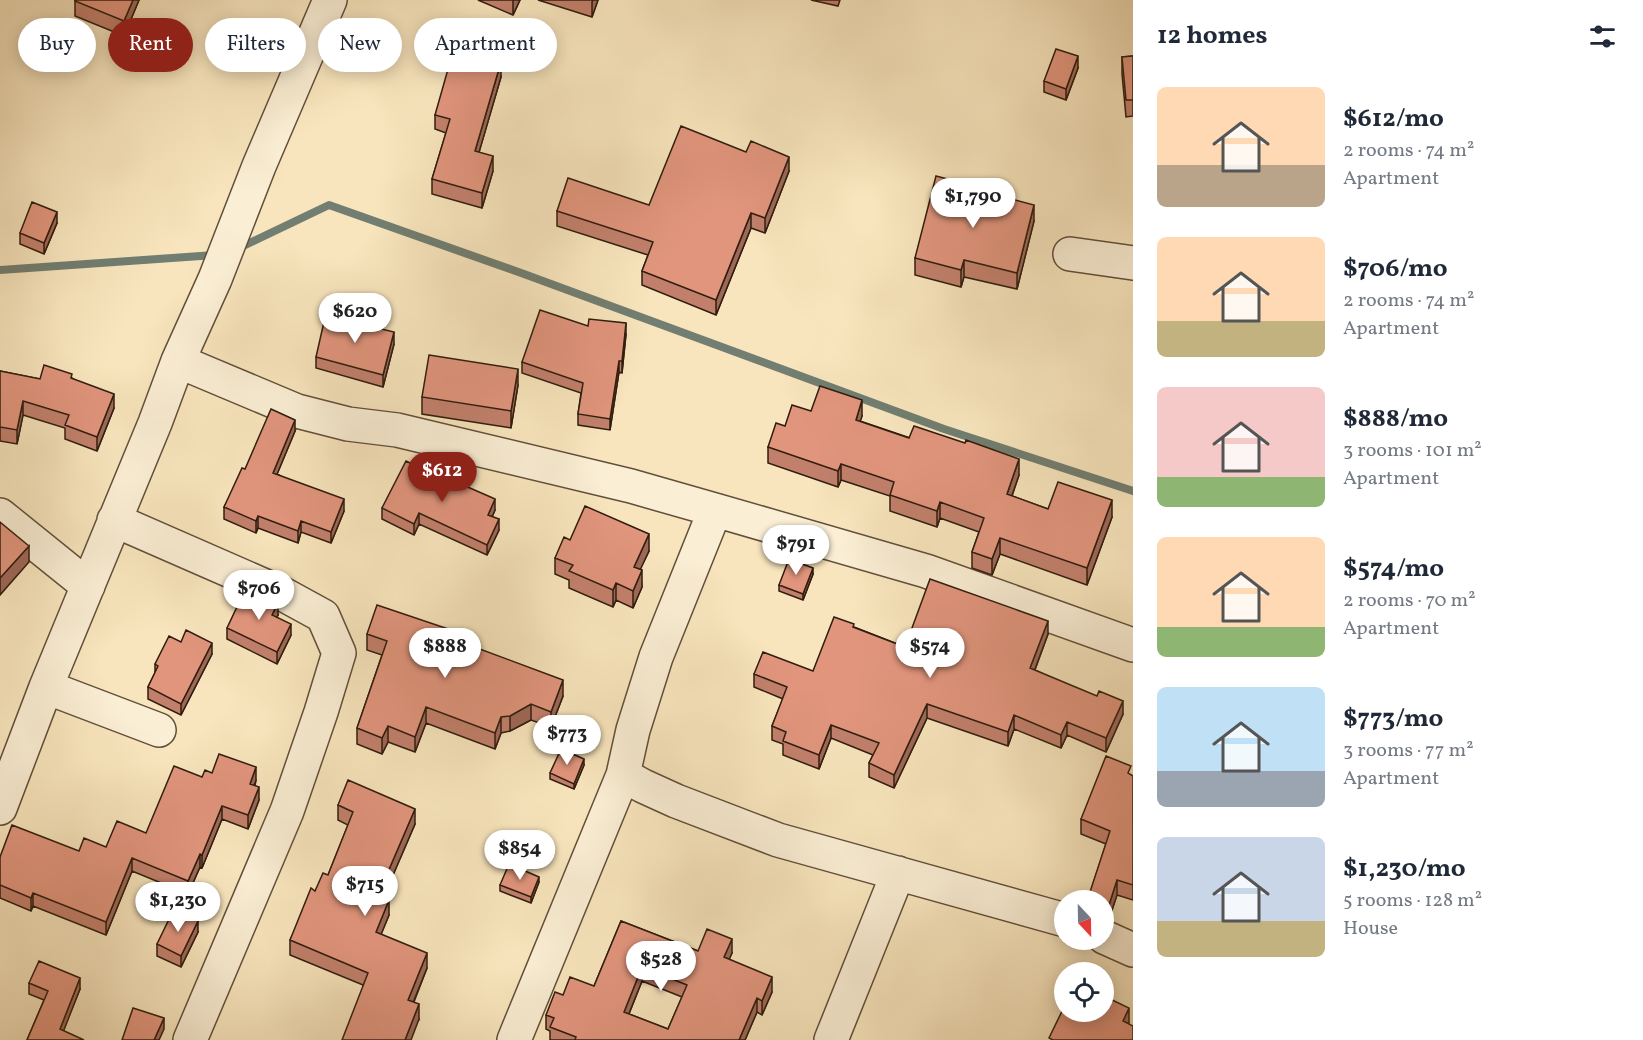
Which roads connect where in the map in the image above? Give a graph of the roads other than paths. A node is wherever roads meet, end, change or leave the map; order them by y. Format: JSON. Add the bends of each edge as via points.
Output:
{"nodes":[{"id":1,"x":330,"y":0,"type":"edge"},
{"id":2,"x":1070,"y":254,"type":"dead end"},
{"id":3,"x":1133,"y":263,"type":"edge"},
{"id":4,"x":178,"y":361,"type":"junction"},
{"id":5,"x":715,"y":510,"type":"junction"},
{"id":6,"x":0,"y":515,"type":"edge"},
{"id":7,"x":114,"y":520,"type":"junction"},
{"id":8,"x":88,"y":586,"type":"junction"},
{"id":9,"x":1133,"y":645,"type":"edge"},
{"id":10,"x":46,"y":687,"type":"junction"},
{"id":11,"x":159,"y":730,"type":"dead end"},
{"id":12,"x":7,"y":764,"type":"edge"},
{"id":13,"x":623,"y":775,"type":"junction"},
{"id":14,"x":0,"y":808,"type":"edge"},
{"id":15,"x":898,"y":873,"type":"junction"},
{"id":16,"x":1054,"y":917,"type":"edge"},
{"id":17,"x":1114,"y":941,"type":"edge"},
{"id":18,"x":1133,"y":950,"type":"edge"},
{"id":19,"x":190,"y":1040,"type":"edge"},
{"id":20,"x":514,"y":1040,"type":"edge"},
{"id":21,"x":831,"y":1040,"type":"edge"}],
"edges":[{"from":1,"to":4,"type":"street"},
{"from":2,"to":3,"type":"street"},
{"from":4,"to":5,"type":"street","via":[[297,411],[348,424],[397,430]]},
{"from":4,"to":7,"type":"street"},
{"from":5,"to":9,"type":"street","via":[[926,571]]},
{"from":5,"to":13,"type":"street","via":[[656,657]]},
{"from":6,"to":8,"type":"street"},
{"from":7,"to":8,"type":"street"},
{"from":7,"to":19,"type":"street","via":[[281,593],[323,616],[339,653],[288,811]]},
{"from":8,"to":10,"type":"street"},
{"from":10,"to":11,"type":"street"},
{"from":10,"to":12,"type":"street"},
{"from":12,"to":14,"type":"street"},
{"from":13,"to":15,"type":"street","via":[[676,801],[778,840]]},
{"from":13,"to":20,"type":"street"},
{"from":15,"to":16,"type":"street"},
{"from":15,"to":21,"type":"street"},
{"from":17,"to":18,"type":"street"}]}
